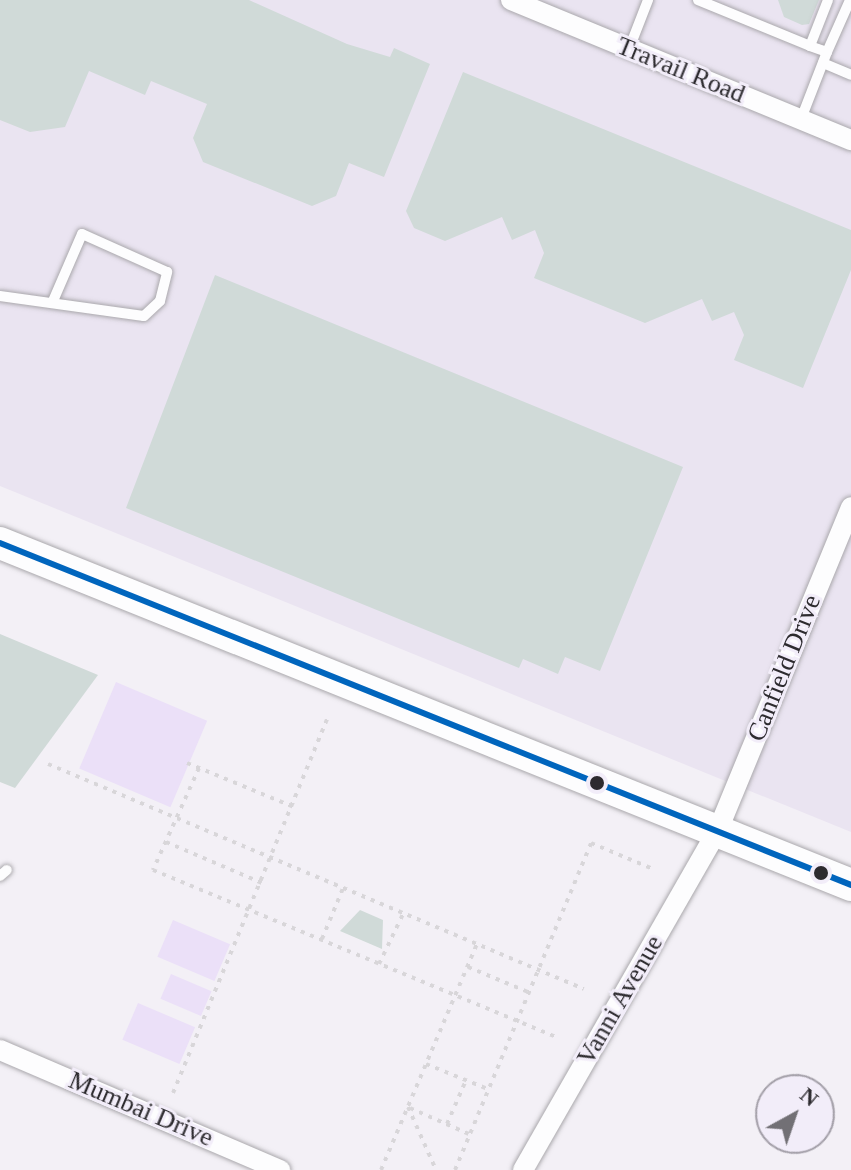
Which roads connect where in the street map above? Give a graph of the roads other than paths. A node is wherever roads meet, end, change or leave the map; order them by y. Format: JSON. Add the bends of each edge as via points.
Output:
{"nodes":[{"id":1,"x":511,"y":0,"type":"edge"},
{"id":2,"x":648,"y":0,"type":"edge"},
{"id":3,"x":698,"y":0,"type":"edge"},
{"id":4,"x":828,"y":0,"type":"edge"},
{"id":5,"x":850,"y":0,"type":"edge"},
{"id":6,"x":810,"y":46,"type":"junction"},
{"id":7,"x":629,"y":49,"type":"junction"},
{"id":8,"x":827,"y":52,"type":"junction"},
{"id":9,"x":823,"y":63,"type":"junction"},
{"id":10,"x":851,"y":75,"type":"edge"},
{"id":11,"x":801,"y":119,"type":"junction"},
{"id":12,"x":851,"y":140,"type":"edge"},
{"id":13,"x":0,"y":296,"type":"edge"},
{"id":14,"x":53,"y":301,"type":"junction"},
{"id":15,"x":851,"y":507,"type":"edge"},
{"id":16,"x":0,"y":543,"type":"edge"},
{"id":17,"x":718,"y":830,"type":"junction"},
{"id":18,"x":851,"y":885,"type":"edge"},
{"id":19,"x":0,"y":1050,"type":"edge"},
{"id":20,"x":280,"y":1170,"type":"edge"},
{"id":21,"x":523,"y":1170,"type":"edge"}],
"edges":[{"from":1,"to":7,"type":"street","name":"Travail Road"},
{"from":2,"to":7,"type":"lane"},
{"from":3,"to":6,"type":"lane"},
{"from":4,"to":6,"type":"lane"},
{"from":5,"to":8,"type":"lane"},
{"from":6,"to":8,"type":"lane"},
{"from":7,"to":11,"type":"street","name":"Travail Road"},
{"from":8,"to":9,"type":"lane"},
{"from":9,"to":10,"type":"lane"},
{"from":9,"to":11,"type":"lane"},
{"from":11,"to":12,"type":"street","name":"Travail Road"},
{"from":13,"to":14,"type":"lane"},
{"from":14,"to":14,"type":"lane","via":[[144,316],[160,301],[167,272],[164,264],[82,234]]},
{"from":15,"to":17,"type":"street","name":"Canfield Drive"},
{"from":16,"to":17,"type":"main road"},
{"from":17,"to":18,"type":"main road"},
{"from":17,"to":21,"type":"street","name":"Vanni Avenue"},
{"from":19,"to":20,"type":"street","name":"Mumbai Drive"}]}
